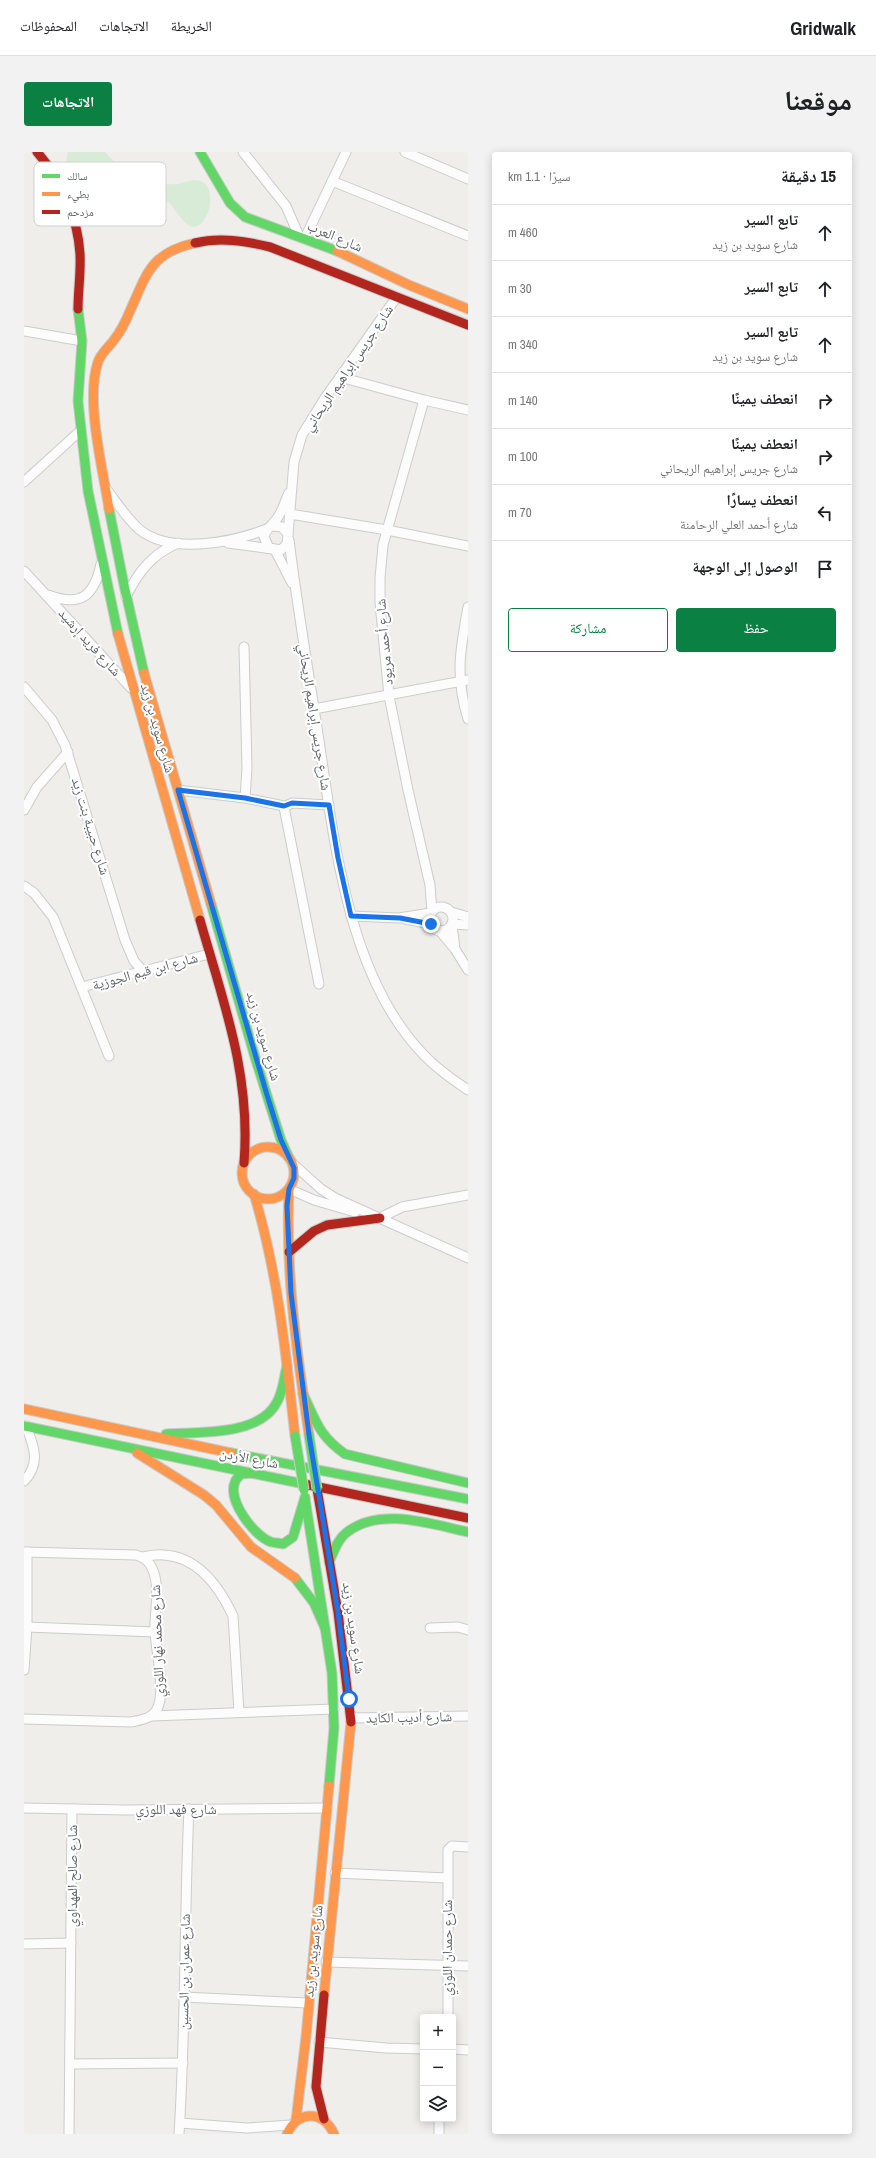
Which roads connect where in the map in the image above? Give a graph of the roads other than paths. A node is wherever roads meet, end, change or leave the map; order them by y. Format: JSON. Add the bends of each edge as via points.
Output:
{"nodes":[{"id":1,"x":36,"y":152,"type":"edge"},
{"id":2,"x":200,"y":152,"type":"edge"},
{"id":3,"x":243,"y":152,"type":"edge"},
{"id":4,"x":346,"y":152,"type":"edge"},
{"id":5,"x":405,"y":152,"type":"edge"},
{"id":6,"x":46,"y":162,"type":"edge"},
{"id":7,"x":468,"y":179,"type":"edge"},
{"id":8,"x":332,"y":181,"type":"junction"},
{"id":9,"x":76,"y":226,"type":"edge"},
{"id":10,"x":468,"y":236,"type":"edge"},
{"id":11,"x":302,"y":237,"type":"junction"},
{"id":12,"x":396,"y":298,"type":"junction"},
{"id":13,"x":468,"y":309,"type":"edge"},
{"id":14,"x":468,"y":325,"type":"edge"},
{"id":15,"x":24,"y":331,"type":"edge"},
{"id":16,"x":82,"y":342,"type":"junction"},
{"id":17,"x":340,"y":377,"type":"junction"},
{"id":18,"x":424,"y":400,"type":"junction"},
{"id":19,"x":468,"y":410,"type":"edge"},
{"id":20,"x":80,"y":431,"type":"junction"},
{"id":21,"x":24,"y":482,"type":"edge"},
{"id":22,"x":291,"y":486,"type":"junction"},
{"id":23,"x":105,"y":487,"type":"junction"},
{"id":24,"x":290,"y":514,"type":"junction"},
{"id":25,"x":270,"y":528,"type":"junction"},
{"id":26,"x":387,"y":530,"type":"junction"},
{"id":27,"x":288,"y":537,"type":"junction"},
{"id":28,"x":222,"y":542,"type":"junction"},
{"id":29,"x":178,"y":543,"type":"junction"},
{"id":30,"x":468,"y":546,"type":"edge"},
{"id":31,"x":273,"y":550,"type":"junction"},
{"id":32,"x":101,"y":562,"type":"junction"},
{"id":33,"x":24,"y":571,"type":"edge"},
{"id":34,"x":295,"y":590,"type":"junction"},
{"id":35,"x":47,"y":594,"type":"junction"},
{"id":36,"x":125,"y":598,"type":"junction"},
{"id":37,"x":468,"y":607,"type":"edge"},
{"id":38,"x":244,"y":647,"type":"dead end"},
{"id":39,"x":464,"y":681,"type":"edge"},
{"id":40,"x":24,"y":688,"type":"edge"},
{"id":41,"x":133,"y":690,"type":"junction"},
{"id":42,"x":389,"y":696,"type":"junction"},
{"id":43,"x":314,"y":709,"type":"junction"},
{"id":44,"x":468,"y":719,"type":"edge"},
{"id":45,"x":68,"y":752,"type":"junction"},
{"id":46,"x":178,"y":790,"type":"junction"},
{"id":47,"x":245,"y":798,"type":"junction"},
{"id":48,"x":329,"y":805,"type":"junction"},
{"id":49,"x":25,"y":806,"type":"edge"},
{"id":50,"x":284,"y":806,"type":"junction"},
{"id":51,"x":430,"y":885,"type":"junction"},
{"id":52,"x":24,"y":886,"type":"edge"},
{"id":53,"x":442,"y":907,"type":"junction"},
{"id":54,"x":452,"y":912,"type":"junction"},
{"id":55,"x":431,"y":913,"type":"junction"},
{"id":56,"x":351,"y":916,"type":"junction"},
{"id":57,"x":468,"y":917,"type":"edge"},
{"id":58,"x":400,"y":918,"type":"junction"},
{"id":59,"x":431,"y":924,"type":"junction"},
{"id":60,"x":452,"y":924,"type":"junction"},
{"id":61,"x":468,"y":925,"type":"edge"},
{"id":62,"x":440,"y":931,"type":"junction"},
{"id":63,"x":456,"y":949,"type":"junction"},
{"id":64,"x":209,"y":954,"type":"junction"},
{"id":65,"x":468,"y":970,"type":"edge"},
{"id":66,"x":143,"y":971,"type":"junction"},
{"id":67,"x":319,"y":984,"type":"dead end"},
{"id":68,"x":82,"y":987,"type":"junction"},
{"id":69,"x":108,"y":1056,"type":"dead end"},
{"id":70,"x":468,"y":1090,"type":"edge"},
{"id":71,"x":291,"y":1160,"type":"junction"},
{"id":72,"x":244,"y":1163,"type":"junction"},
{"id":73,"x":289,"y":1189,"type":"junction"},
{"id":74,"x":254,"y":1194,"type":"junction"},
{"id":75,"x":468,"y":1195,"type":"edge"},
{"id":76,"x":380,"y":1218,"type":"junction"},
{"id":77,"x":288,"y":1252,"type":"junction"},
{"id":78,"x":468,"y":1258,"type":"edge"},
{"id":79,"x":287,"y":1366,"type":"junction"},
{"id":80,"x":303,"y":1394,"type":"junction"},
{"id":81,"x":24,"y":1408,"type":"edge"},
{"id":82,"x":25,"y":1426,"type":"edge"},
{"id":83,"x":158,"y":1437,"type":"junction"},
{"id":84,"x":24,"y":1444,"type":"edge"},
{"id":85,"x":34,"y":1446,"type":"junction"},
{"id":86,"x":128,"y":1447,"type":"junction"},
{"id":87,"x":254,"y":1474,"type":"junction"},
{"id":88,"x":24,"y":1482,"type":"edge"},
{"id":89,"x":468,"y":1483,"type":"edge"},
{"id":90,"x":304,"y":1494,"type":"junction"},
{"id":91,"x":468,"y":1499,"type":"edge"},
{"id":92,"x":468,"y":1518,"type":"edge"},
{"id":93,"x":468,"y":1532,"type":"edge"},
{"id":94,"x":26,"y":1552,"type":"edge"},
{"id":95,"x":142,"y":1557,"type":"junction"},
{"id":96,"x":329,"y":1562,"type":"junction"},
{"id":97,"x":27,"y":1627,"type":"junction"},
{"id":98,"x":325,"y":1628,"type":"junction"},
{"id":99,"x":430,"y":1628,"type":"dead end"},
{"id":100,"x":468,"y":1630,"type":"edge"},
{"id":101,"x":155,"y":1632,"type":"junction"},
{"id":102,"x":25,"y":1644,"type":"edge"},
{"id":103,"x":24,"y":1670,"type":"edge"},
{"id":104,"x":334,"y":1709,"type":"junction"},
{"id":105,"x":239,"y":1712,"type":"junction"},
{"id":106,"x":152,"y":1716,"type":"junction"},
{"id":107,"x":468,"y":1716,"type":"edge"},
{"id":108,"x":351,"y":1718,"type":"junction"},
{"id":109,"x":24,"y":1719,"type":"edge"},
{"id":110,"x":24,"y":1808,"type":"edge"},
{"id":111,"x":327,"y":1808,"type":"junction"},
{"id":112,"x":72,"y":1809,"type":"junction"},
{"id":113,"x":189,"y":1809,"type":"junction"},
{"id":114,"x":468,"y":1847,"type":"edge"},
{"id":115,"x":335,"y":1873,"type":"junction"},
{"id":116,"x":447,"y":1878,"type":"junction"},
{"id":117,"x":71,"y":1943,"type":"junction"},
{"id":118,"x":24,"y":1944,"type":"edge"},
{"id":119,"x":326,"y":1962,"type":"junction"},
{"id":120,"x":447,"y":1966,"type":"junction"},
{"id":121,"x":468,"y":1966,"type":"edge"},
{"id":122,"x":184,"y":1998,"type":"junction"},
{"id":123,"x":308,"y":2003,"type":"junction"},
{"id":124,"x":448,"y":2014,"type":"edge"},
{"id":125,"x":319,"y":2042,"type":"junction"},
{"id":126,"x":420,"y":2049,"type":"edge"},
{"id":127,"x":456,"y":2049,"type":"edge"},
{"id":128,"x":468,"y":2050,"type":"edge"},
{"id":129,"x":183,"y":2063,"type":"junction"},
{"id":130,"x":71,"y":2064,"type":"junction"},
{"id":131,"x":324,"y":2120,"type":"junction"},
{"id":132,"x":294,"y":2122,"type":"junction"},
{"id":133,"x":440,"y":2122,"type":"edge"},
{"id":134,"x":180,"y":2123,"type":"junction"},
{"id":135,"x":249,"y":2130,"type":"edge"},
{"id":136,"x":336,"y":2133,"type":"edge"},
{"id":137,"x":69,"y":2134,"type":"edge"},
{"id":138,"x":179,"y":2134,"type":"edge"},
{"id":139,"x":264,"y":2134,"type":"edge"},
{"id":140,"x":287,"y":2134,"type":"edge"},
{"id":141,"x":439,"y":2134,"type":"edge"}],
"edges":[{"from":1,"to":6,"type":"main road","name":"شارع سويد بن زيد"},
{"from":2,"to":11,"type":"main road","name":"شارع العرب","via":[[230,203],[241,214]]},
{"from":3,"to":11,"type":"street","via":[[286,206]]},
{"from":4,"to":8,"type":"street"},
{"from":5,"to":7,"type":"street"},
{"from":8,"to":10,"type":"street"},
{"from":8,"to":11,"type":"street"},
{"from":9,"to":16,"type":"main road","name":"شارع سويد بن زيد","via":[[79,239],[78,309]]},
{"from":11,"to":13,"type":"main road","name":"شارع العرب"},
{"from":12,"to":14,"type":"main road"},
{"from":12,"to":17,"type":"street","name":"شارع جريس إبراهيم الريحاني"},
{"from":12,"to":23,"type":"main road","name":"شارع سويد بن زيد","via":[[344,275],[261,245],[232,240],[199,241],[170,252],[150,268],[142,280],[122,328],[99,359],[96,406]]},
{"from":15,"to":16,"type":"street"},
{"from":16,"to":20,"type":"main road","name":"شارع سويد بن زيد","via":[[78,389]]},
{"from":17,"to":18,"type":"street"},
{"from":17,"to":22,"type":"street","name":"شارع جريس إبراهيم الريحاني","via":[[302,435]]},
{"from":18,"to":19,"type":"street"},
{"from":18,"to":26,"type":"street","name":"شارع أحمد مريود"},
{"from":20,"to":21,"type":"street"},
{"from":20,"to":32,"type":"main road","name":"شارع سويد بن زيد"},
{"from":22,"to":24,"type":"street","name":"شارع جريس إبراهيم الريحاني"},
{"from":22,"to":25,"type":"street","name":"شارع جريس إبراهيم الريحاني","via":[[280,513]]},
{"from":23,"to":29,"type":"street","via":[[141,531],[156,538]]},
{"from":23,"to":36,"type":"main road","name":"شارع سويد بن زيد"},
{"from":24,"to":26,"type":"street"},
{"from":24,"to":27,"type":"street","name":"شارع جريس إبراهيم الريحاني"},
{"from":25,"to":27,"type":"street","via":[[282,526]]},
{"from":25,"to":28,"type":"street"},
{"from":25,"to":31,"type":"street","via":[[264,540]]},
{"from":26,"to":30,"type":"street"},
{"from":26,"to":42,"type":"street","name":"شارع أحمد مريود","via":[[381,560],[380,596]]},
{"from":27,"to":31,"type":"street","via":[[283,548]]},
{"from":27,"to":34,"type":"street","name":"شارع جريس إبراهيم الريحاني"},
{"from":28,"to":29,"type":"street"},
{"from":28,"to":31,"type":"street"},
{"from":29,"to":36,"type":"street","via":[[162,551],[146,564]]},
{"from":31,"to":34,"type":"street","name":"شارع جريس إبراهيم الريحاني"},
{"from":32,"to":35,"type":"street","name":"شارع فريد إرشيد","via":[[96,584],[83,598],[68,601]]},
{"from":32,"to":41,"type":"main road","name":"شارع سويد بن زيد"},
{"from":33,"to":35,"type":"street","name":"شارع فريد إرشيد"},
{"from":34,"to":43,"type":"street","name":"شارع جريس إبراهيم الريحاني"},
{"from":35,"to":41,"type":"street","name":"شارع فريد إرشيد"},
{"from":36,"to":46,"type":"main road","name":"شارع سويد بن زيد"},
{"from":37,"to":39,"type":"street","via":[[460,654]]},
{"from":38,"to":47,"type":"street","via":[[247,768]]},
{"from":39,"to":42,"type":"street"},
{"from":39,"to":44,"type":"street"},
{"from":40,"to":45,"type":"street","name":"شارع حبيبة بنت زيد","via":[[52,720]]},
{"from":41,"to":64,"type":"main road","name":"شارع سويد بن زيد"},
{"from":42,"to":43,"type":"street"},
{"from":42,"to":51,"type":"street","name":"شارع أحمد مريود"},
{"from":43,"to":48,"type":"street","name":"شارع جريس إبراهيم الريحاني"},
{"from":45,"to":49,"type":"street","via":[[46,776]]},
{"from":45,"to":66,"type":"street","name":"شارع حبيبة بنت زيد","via":[[125,940],[134,961]]},
{"from":46,"to":47,"type":"street"},
{"from":46,"to":71,"type":"main road","name":"شارع سويد بن زيد","via":[[256,1061],[281,1140]]},
{"from":47,"to":50,"type":"street"},
{"from":48,"to":50,"type":"street","via":[[292,803]]},
{"from":48,"to":56,"type":"street","name":"شارع جريس إبراهيم الريحاني"},
{"from":50,"to":67,"type":"street"},
{"from":51,"to":53,"type":"street","name":"شارع أحمد مريود"},
{"from":51,"to":55,"type":"street","name":"شارع أحمد مريود"},
{"from":52,"to":68,"type":"street","name":"شارع ابن قيم الجوزية","via":[[38,896],[53,917]]},
{"from":53,"to":54,"type":"street"},
{"from":53,"to":55,"type":"street"},
{"from":54,"to":57,"type":"street"},
{"from":54,"to":60,"type":"street"},
{"from":55,"to":58,"type":"street"},
{"from":55,"to":59,"type":"street"},
{"from":56,"to":58,"type":"street"},
{"from":56,"to":70,"type":"street","name":"شارع جريس إبراهيم الريحاني","via":[[368,963],[398,1022],[424,1055]]},
{"from":58,"to":59,"type":"street"},
{"from":59,"to":62,"type":"street"},
{"from":60,"to":61,"type":"street"},
{"from":60,"to":62,"type":"street","via":[[446,930]]},
{"from":60,"to":63,"type":"street"},
{"from":62,"to":63,"type":"street"},
{"from":63,"to":65,"type":"street"},
{"from":64,"to":66,"type":"street","name":"شارع ابن قيم الجوزية"},
{"from":64,"to":72,"type":"main road","name":"شارع سويد بن زيد","via":[[241,1064],[247,1114]]},
{"from":66,"to":68,"type":"street","name":"شارع ابن قيم الجوزية"},
{"from":68,"to":69,"type":"street","name":"شارع ابن قيم الجوزية"},
{"from":71,"to":72,"type":"main road","via":[[277,1148],[269,1147],[254,1151]]},
{"from":71,"to":73,"type":"main road","via":[[294,1178]]},
{"from":71,"to":76,"type":"street","via":[[321,1189]]},
{"from":72,"to":74,"type":"main road","via":[[242,1170],[245,1184]]},
{"from":73,"to":74,"type":"main road","via":[[269,1199]]},
{"from":73,"to":76,"type":"street","via":[[348,1211]]},
{"from":73,"to":77,"type":"main road","name":"شارع سويد بن زيد"},
{"from":74,"to":79,"type":"main road","name":"شارع سويد بن زيد","via":[[261,1214],[271,1265]]},
{"from":75,"to":76,"type":"street","via":[[402,1207]]},
{"from":76,"to":77,"type":"main road","via":[[327,1225],[314,1231]]},
{"from":76,"to":78,"type":"street"},
{"from":77,"to":80,"type":"main road","name":"شارع سويد بن زيد"},
{"from":79,"to":83,"type":"main road","via":[[278,1401],[270,1413],[256,1422],[234,1429],[178,1432]]},
{"from":79,"to":90,"type":"main road","name":"شارع سويد بن زيد","bridge":true},
{"from":80,"to":89,"type":"main road","via":[[323,1436],[345,1454]]},
{"from":80,"to":96,"type":"main road","name":"شارع سويد بن زيد","bridge":true},
{"from":81,"to":83,"type":"main road","name":"شارع الأردن"},
{"from":82,"to":85,"type":"street"},
{"from":82,"to":86,"type":"main road","name":"شارع الأردن"},
{"from":83,"to":91,"type":"main road","name":"شارع الأردن"},
{"from":84,"to":85,"type":"street"},
{"from":85,"to":88,"type":"street","via":[[35,1464]]},
{"from":86,"to":87,"type":"main road","name":"شارع الأردن"},
{"from":86,"to":98,"type":"main road","via":[[204,1495],[216,1505],[251,1547],[298,1580],[314,1603]]},
{"from":87,"to":90,"type":"main road","via":[[246,1473],[237,1479],[233,1489],[234,1496],[251,1527],[275,1544],[287,1543],[293,1537]]},
{"from":87,"to":92,"type":"main road","name":"شارع الأردن"},
{"from":90,"to":98,"type":"main road","name":"شارع سويد بن زيد"},
{"from":93,"to":96,"type":"main road","via":[[414,1522],[377,1521],[346,1532]]},
{"from":94,"to":95,"type":"street"},
{"from":94,"to":97,"type":"street"},
{"from":95,"to":101,"type":"street","name":"شارع محمد نهار اللوزي","via":[[152,1567],[154,1574]]},
{"from":95,"to":105,"type":"street","via":[[164,1555],[184,1560],[208,1575],[226,1602],[233,1616]]},
{"from":96,"to":108,"type":"main road","name":"شارع سويد بن زيد"},
{"from":97,"to":101,"type":"street"},
{"from":97,"to":102,"type":"street"},
{"from":98,"to":104,"type":"main road","name":"شارع سويد بن زيد"},
{"from":99,"to":100,"type":"street","via":[[458,1627]]},
{"from":101,"to":106,"type":"street","name":"شارع محمد نهار اللوزي","via":[[161,1696],[158,1709]]},
{"from":102,"to":103,"type":"street"},
{"from":104,"to":105,"type":"street"},
{"from":104,"to":111,"type":"main road","name":"شارع سويد بن زيد"},
{"from":105,"to":106,"type":"street"},
{"from":106,"to":109,"type":"street","name":"شارع محمد نهار اللوزي","via":[[131,1722]]},
{"from":107,"to":108,"type":"street","name":"شارع أديب الكايد"},
{"from":108,"to":115,"type":"main road","name":"شارع سويد بن زيد"},
{"from":110,"to":112,"type":"street","name":"شارع فهد اللوزي"},
{"from":111,"to":113,"type":"street","name":"شارع فهد اللوزي"},
{"from":111,"to":123,"type":"main road","name":"شارع سويد بن زيد"},
{"from":112,"to":113,"type":"street","name":"شارع فهد اللوزي"},
{"from":112,"to":117,"type":"street","name":"شارع صالح المهداوي"},
{"from":113,"to":122,"type":"street","name":"شارع عمران بن الحسين"},
{"from":114,"to":116,"type":"street","name":"شارع حمدان اللوزي","via":[[448,1848]]},
{"from":115,"to":116,"type":"street"},
{"from":115,"to":119,"type":"main road","name":"شارع سويد بن زيد"},
{"from":116,"to":120,"type":"street","name":"شارع حمدان اللوزي"},
{"from":117,"to":118,"type":"street"},
{"from":117,"to":130,"type":"street"},
{"from":119,"to":120,"type":"street"},
{"from":119,"to":125,"type":"main road","name":"شارع سويد بن زيد"},
{"from":120,"to":121,"type":"street"},
{"from":120,"to":124,"type":"street","name":"شارع حمدان اللوزي"},
{"from":122,"to":123,"type":"street"},
{"from":122,"to":129,"type":"street","name":"شارع عمران بن الحسين"},
{"from":123,"to":132,"type":"main road","name":"شارع سويد بن زيد","via":[[300,2098]]},
{"from":125,"to":126,"type":"street"},
{"from":125,"to":131,"type":"main road","name":"شارع سويد بن زيد","via":[[316,2087]]},
{"from":127,"to":128,"type":"street"},
{"from":129,"to":130,"type":"street"},
{"from":129,"to":134,"type":"street","name":"شارع عمران بن الحسين"},
{"from":130,"to":137,"type":"street"},
{"from":131,"to":132,"type":"main road","via":[[310,2115]]},
{"from":131,"to":136,"type":"main road"},
{"from":132,"to":135,"type":"street"},
{"from":132,"to":140,"type":"main road","name":"شارع سويد بن زيد"},
{"from":133,"to":141,"type":"street"},
{"from":134,"to":135,"type":"street"},
{"from":134,"to":138,"type":"street","name":"شارع عمران بن الحسين"},
{"from":135,"to":139,"type":"street"}]}
